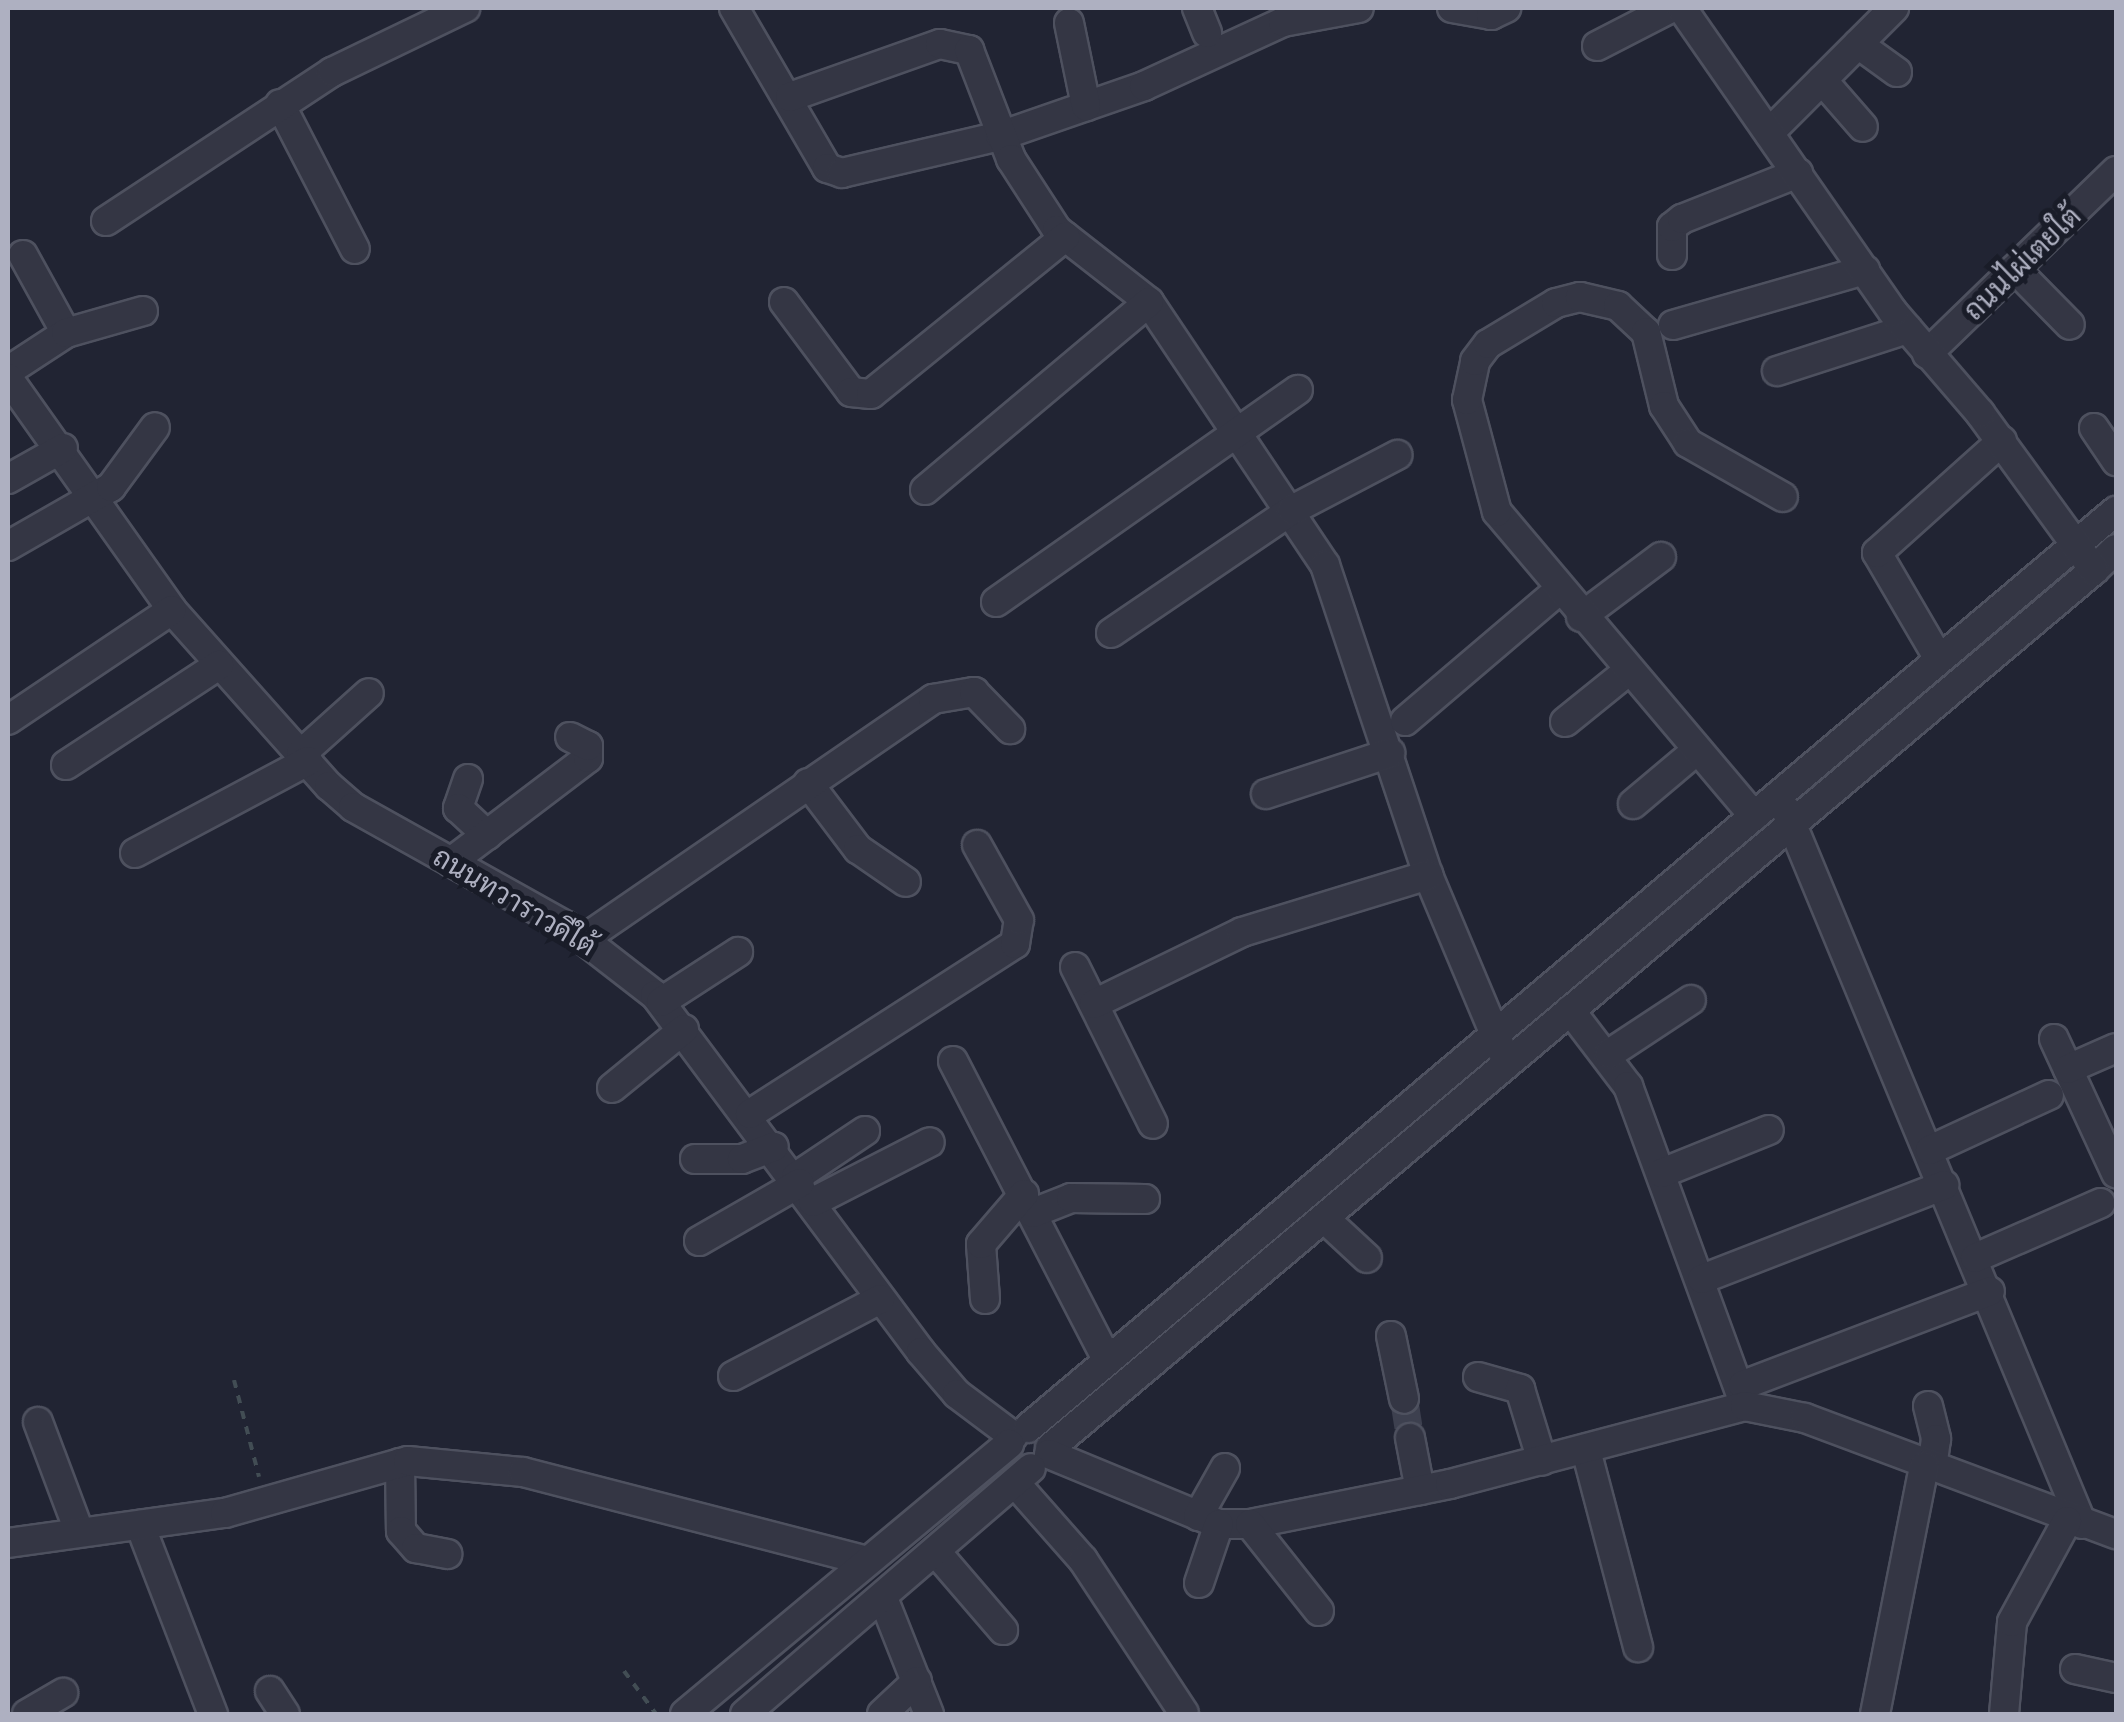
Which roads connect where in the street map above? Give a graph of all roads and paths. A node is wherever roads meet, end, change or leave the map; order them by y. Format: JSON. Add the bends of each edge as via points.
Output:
{"nodes":[{"id":1,"x":465,"y":8,"type":"edge"},
{"id":2,"x":734,"y":8,"type":"edge"},
{"id":3,"x":1359,"y":8,"type":"edge"},
{"id":4,"x":1452,"y":8,"type":"edge"},
{"id":5,"x":1506,"y":8,"type":"edge"},
{"id":6,"x":1671,"y":8,"type":"edge"},
{"id":7,"x":1682,"y":8,"type":"edge"},
{"id":8,"x":1894,"y":8,"type":"edge"},
{"id":9,"x":427,"y":16,"type":"edge"},
{"id":10,"x":1069,"y":23,"type":"dead end"},
{"id":11,"x":1858,"y":44,"type":"junction"},
{"id":12,"x":1597,"y":46,"type":"dead end"},
{"id":13,"x":1897,"y":72,"type":"dead end"},
{"id":14,"x":1822,"y":80,"type":"junction"},
{"id":15,"x":790,"y":97,"type":"junction"},
{"id":16,"x":280,"y":104,"type":"junction"},
{"id":17,"x":1086,"y":106,"type":"junction"},
{"id":18,"x":1863,"y":126,"type":"dead end"},
{"id":19,"x":1770,"y":133,"type":"junction"},
{"id":20,"x":1000,"y":136,"type":"junction"},
{"id":21,"x":2116,"y":171,"type":"edge"},
{"id":22,"x":1798,"y":173,"type":"junction"},
{"id":23,"x":106,"y":221,"type":"dead end"},
{"id":24,"x":1065,"y":238,"type":"junction"},
{"id":25,"x":355,"y":250,"type":"dead end"},
{"id":26,"x":1672,"y":255,"type":"dead end"},
{"id":27,"x":23,"y":256,"type":"dead end"},
{"id":28,"x":2015,"y":269,"type":"junction"},
{"id":29,"x":1871,"y":279,"type":"junction"},
{"id":30,"x":784,"y":302,"type":"dead end"},
{"id":31,"x":1149,"y":302,"type":"junction"},
{"id":32,"x":143,"y":310,"type":"dead end"},
{"id":33,"x":1673,"y":325,"type":"dead end"},
{"id":34,"x":1763,"y":325,"type":"dead end"},
{"id":35,"x":2070,"y":325,"type":"dead end"},
{"id":36,"x":1908,"y":329,"type":"junction"},
{"id":37,"x":66,"y":332,"type":"junction"},
{"id":38,"x":1927,"y":354,"type":"junction"},
{"id":39,"x":1776,"y":371,"type":"dead end"},
{"id":40,"x":8,"y":375,"type":"edge"},
{"id":41,"x":1298,"y":390,"type":"dead end"},
{"id":42,"x":155,"y":428,"type":"dead end"},
{"id":43,"x":2094,"y":428,"type":"dead end"},
{"id":44,"x":1234,"y":431,"type":"junction"},
{"id":45,"x":2002,"y":442,"type":"junction"},
{"id":46,"x":62,"y":448,"type":"junction"},
{"id":47,"x":1397,"y":455,"type":"dead end"},
{"id":48,"x":2116,"y":461,"type":"edge"},
{"id":49,"x":8,"y":479,"type":"edge"},
{"id":50,"x":925,"y":490,"type":"dead end"},
{"id":51,"x":1784,"y":497,"type":"dead end"},
{"id":52,"x":95,"y":498,"type":"junction"},
{"id":53,"x":1292,"y":510,"type":"junction"},
{"id":54,"x":2116,"y":511,"type":"edge"},
{"id":55,"x":2076,"y":544,"type":"junction"},
{"id":56,"x":8,"y":546,"type":"edge"},
{"id":57,"x":2116,"y":549,"type":"edge"},
{"id":58,"x":1660,"y":557,"type":"dead end"},
{"id":59,"x":2094,"y":570,"type":"junction"},
{"id":60,"x":1559,"y":590,"type":"junction"},
{"id":61,"x":996,"y":602,"type":"dead end"},
{"id":62,"x":172,"y":610,"type":"junction"},
{"id":63,"x":1581,"y":617,"type":"junction"},
{"id":64,"x":1111,"y":633,"type":"dead end"},
{"id":65,"x":1939,"y":660,"type":"junction"},
{"id":66,"x":219,"y":664,"type":"junction"},
{"id":67,"x":1628,"y":671,"type":"junction"},
{"id":68,"x":369,"y":693,"type":"dead end"},
{"id":69,"x":8,"y":720,"type":"edge"},
{"id":70,"x":1405,"y":720,"type":"dead end"},
{"id":71,"x":1565,"y":722,"type":"dead end"},
{"id":72,"x":1010,"y":729,"type":"dead end"},
{"id":73,"x":570,"y":737,"type":"dead end"},
{"id":74,"x":1696,"y":751,"type":"junction"},
{"id":75,"x":1390,"y":753,"type":"junction"},
{"id":76,"x":304,"y":757,"type":"junction"},
{"id":77,"x":66,"y":765,"type":"dead end"},
{"id":78,"x":468,"y":779,"type":"dead end"},
{"id":79,"x":808,"y":783,"type":"junction"},
{"id":80,"x":1266,"y":794,"type":"dead end"},
{"id":81,"x":1778,"y":796,"type":"junction"},
{"id":82,"x":1633,"y":804,"type":"dead end"},
{"id":83,"x":1754,"y":816,"type":"junction"},
{"id":84,"x":1793,"y":822,"type":"junction"},
{"id":85,"x":487,"y":835,"type":"junction"},
{"id":86,"x":977,"y":846,"type":"dead end"},
{"id":87,"x":135,"y":852,"type":"dead end"},
{"id":88,"x":452,"y":862,"type":"junction"},
{"id":89,"x":1428,"y":874,"type":"junction"},
{"id":90,"x":906,"y":882,"type":"dead end"},
{"id":91,"x":584,"y":939,"type":"junction"},
{"id":92,"x":738,"y":952,"type":"dead end"},
{"id":93,"x":1075,"y":967,"type":"dead end"},
{"id":94,"x":1691,"y":1000,"type":"dead end"},
{"id":95,"x":661,"y":1002,"type":"junction"},
{"id":96,"x":1094,"y":1004,"type":"junction"},
{"id":97,"x":1570,"y":1010,"type":"junction"},
{"id":98,"x":684,"y":1029,"type":"junction"},
{"id":99,"x":2054,"y":1039,"type":"dead end"},
{"id":100,"x":2116,"y":1048,"type":"edge"},
{"id":101,"x":1502,"y":1051,"type":"junction"},
{"id":102,"x":1609,"y":1054,"type":"junction"},
{"id":103,"x":953,"y":1061,"type":"dead end"},
{"id":104,"x":2068,"y":1069,"type":"junction"},
{"id":105,"x":612,"y":1088,"type":"dead end"},
{"id":106,"x":2049,"y":1095,"type":"dead end"},
{"id":107,"x":750,"y":1114,"type":"junction"},
{"id":108,"x":1153,"y":1124,"type":"dead end"},
{"id":109,"x":1769,"y":1130,"type":"dead end"},
{"id":110,"x":865,"y":1131,"type":"dead end"},
{"id":111,"x":930,"y":1142,"type":"dead end"},
{"id":112,"x":774,"y":1147,"type":"junction"},
{"id":113,"x":1930,"y":1150,"type":"junction"},
{"id":114,"x":695,"y":1159,"type":"dead end"},
{"id":115,"x":2115,"y":1167,"type":"edge"},
{"id":116,"x":1662,"y":1173,"type":"junction"},
{"id":117,"x":1944,"y":1185,"type":"junction"},
{"id":118,"x":803,"y":1188,"type":"junction"},
{"id":119,"x":1145,"y":1199,"type":"dead end"},
{"id":120,"x":1029,"y":1204,"type":"junction"},
{"id":121,"x":2101,"y":1204,"type":"dead end"},
{"id":122,"x":1325,"y":1219,"type":"junction"},
{"id":123,"x":699,"y":1241,"type":"dead end"},
{"id":124,"x":1368,"y":1258,"type":"dead end"},
{"id":125,"x":1974,"y":1258,"type":"junction"},
{"id":126,"x":1702,"y":1280,"type":"junction"},
{"id":127,"x":1990,"y":1291,"type":"junction"},
{"id":128,"x":880,"y":1299,"type":"junction"},
{"id":129,"x":985,"y":1299,"type":"dead end"},
{"id":130,"x":1392,"y":1336,"type":"dead end"},
{"id":131,"x":1107,"y":1360,"type":"junction"},
{"id":132,"x":733,"y":1376,"type":"dead end"},
{"id":133,"x":1478,"y":1377,"type":"dead end"},
{"id":134,"x":234,"y":1380,"type":"dead end"},
{"id":135,"x":1744,"y":1395,"type":"junction"},
{"id":136,"x":1404,"y":1399,"type":"tunnel mouth"},
{"id":137,"x":1928,"y":1406,"type":"dead end"},
{"id":138,"x":38,"y":1422,"type":"dead end"},
{"id":139,"x":1017,"y":1436,"type":"junction"},
{"id":140,"x":1410,"y":1438,"type":"tunnel mouth"},
{"id":141,"x":1586,"y":1450,"type":"junction"},
{"id":142,"x":1542,"y":1461,"type":"junction"},
{"id":143,"x":400,"y":1463,"type":"junction"},
{"id":144,"x":1036,"y":1464,"type":"junction"},
{"id":145,"x":1928,"y":1467,"type":"junction"},
{"id":146,"x":1225,"y":1468,"type":"dead end"},
{"id":147,"x":1420,"y":1490,"type":"junction"},
{"id":148,"x":265,"y":1501,"type":"junction"},
{"id":149,"x":1209,"y":1520,"type":"junction"},
{"id":150,"x":2075,"y":1523,"type":"junction"},
{"id":151,"x":1250,"y":1524,"type":"junction"},
{"id":152,"x":140,"y":1525,"type":"junction"},
{"id":153,"x":79,"y":1531,"type":"junction"},
{"id":154,"x":2116,"y":1534,"type":"edge"},
{"id":155,"x":8,"y":1540,"type":"edge"},
{"id":156,"x":936,"y":1552,"type":"junction"},
{"id":157,"x":447,"y":1554,"type":"dead end"},
{"id":158,"x":866,"y":1561,"type":"junction"},
{"id":159,"x":1199,"y":1583,"type":"dead end"},
{"id":160,"x":883,"y":1598,"type":"junction"},
{"id":161,"x":1319,"y":1611,"type":"dead end"},
{"id":162,"x":1003,"y":1630,"type":"dead end"},
{"id":163,"x":1638,"y":1647,"type":"dead end"},
{"id":164,"x":2075,"y":1669,"type":"dead end"},
{"id":165,"x":624,"y":1671,"type":"dead end"},
{"id":166,"x":2116,"y":1678,"type":"edge"},
{"id":167,"x":918,"y":1680,"type":"junction"},
{"id":168,"x":63,"y":1694,"type":"dead end"},
{"id":169,"x":1184,"y":1712,"type":"edge"},
{"id":170,"x":27,"y":1714,"type":"edge"},
{"id":171,"x":213,"y":1714,"type":"edge"},
{"id":172,"x":656,"y":1714,"type":"edge"},
{"id":173,"x":685,"y":1714,"type":"edge"},
{"id":174,"x":745,"y":1714,"type":"edge"},
{"id":175,"x":882,"y":1714,"type":"edge"},
{"id":176,"x":929,"y":1714,"type":"edge"},
{"id":177,"x":1876,"y":1714,"type":"edge"},
{"id":178,"x":2004,"y":1714,"type":"edge"}],
"edges":[{"from":1,"to":9,"type":"street"},
{"from":2,"to":15,"type":"street"},
{"from":3,"to":17,"type":"street","via":[[1283,22]]},
{"from":4,"to":5,"type":"street","via":[[1492,15]]},
{"from":6,"to":12,"type":"street"},
{"from":7,"to":19,"type":"street"},
{"from":8,"to":11,"type":"street"},
{"from":9,"to":16,"type":"street"},
{"from":10,"to":17,"type":"street"},
{"from":11,"to":13,"type":"street"},
{"from":11,"to":14,"type":"street"},
{"from":14,"to":18,"type":"street"},
{"from":14,"to":19,"type":"street"},
{"from":15,"to":20,"type":"street","via":[[827,168],[842,174]]},
{"from":15,"to":20,"type":"street","via":[[940,44],[960,45],[977,63]]},
{"from":16,"to":23,"type":"street"},
{"from":16,"to":25,"type":"street"},
{"from":17,"to":20,"type":"street"},
{"from":19,"to":22,"type":"street"},
{"from":20,"to":24,"type":"street"},
{"from":21,"to":28,"type":"street","name":"ถนนไผ่เตยใต้"},
{"from":22,"to":26,"type":"street","via":[[1682,220],[1672,227]]},
{"from":22,"to":29,"type":"street"},
{"from":24,"to":30,"type":"street","via":[[871,394],[851,392]]},
{"from":24,"to":31,"type":"street"},
{"from":27,"to":37,"type":"street"},
{"from":28,"to":35,"type":"street"},
{"from":28,"to":38,"type":"street","name":"ถนนไผ่เตยใต้"},
{"from":29,"to":33,"type":"street"},
{"from":29,"to":34,"type":"street"},
{"from":29,"to":36,"type":"street"},
{"from":31,"to":44,"type":"street"},
{"from":31,"to":50,"type":"street"},
{"from":32,"to":37,"type":"street"},
{"from":36,"to":38,"type":"street"},
{"from":36,"to":39,"type":"street"},
{"from":37,"to":40,"type":"street"},
{"from":38,"to":45,"type":"street"},
{"from":40,"to":46,"type":"street","name":"ถนนทวาราวดีใต้"},
{"from":41,"to":44,"type":"street"},
{"from":42,"to":52,"type":"street"},
{"from":43,"to":48,"type":"street"},
{"from":44,"to":53,"type":"street"},
{"from":44,"to":61,"type":"street"},
{"from":45,"to":55,"type":"street"},
{"from":45,"to":65,"type":"street","via":[[1876,553]]},
{"from":46,"to":49,"type":"street"},
{"from":46,"to":52,"type":"street","name":"ถนนทวาราวดีใต้"},
{"from":47,"to":53,"type":"street"},
{"from":51,"to":60,"type":"street","via":[[1688,443],[1664,406],[1656,356],[1633,315],[1602,299],[1556,303],[1488,344],[1468,379],[1468,400],[1497,512]]},
{"from":52,"to":56,"type":"street"},
{"from":52,"to":62,"type":"street","name":"ถนนทวาราวดีใต้"},
{"from":53,"to":64,"type":"street"},
{"from":53,"to":75,"type":"street","via":[[1337,590]]},
{"from":54,"to":55,"type":"street"},
{"from":55,"to":59,"type":"street"},
{"from":55,"to":65,"type":"street"},
{"from":57,"to":59,"type":"street"},
{"from":58,"to":63,"type":"street"},
{"from":59,"to":84,"type":"street"},
{"from":60,"to":63,"type":"street"},
{"from":60,"to":70,"type":"street"},
{"from":62,"to":66,"type":"street","name":"ถนนทวาราวดีใต้"},
{"from":62,"to":69,"type":"street"},
{"from":63,"to":67,"type":"street"},
{"from":65,"to":81,"type":"street"},
{"from":66,"to":76,"type":"street","name":"ถนนทวาราวดีใต้"},
{"from":66,"to":77,"type":"street"},
{"from":67,"to":71,"type":"street"},
{"from":67,"to":74,"type":"street"},
{"from":68,"to":76,"type":"street"},
{"from":72,"to":79,"type":"street","via":[[974,692],[946,693]]},
{"from":73,"to":85,"type":"street","via":[[588,746],[588,758]]},
{"from":74,"to":82,"type":"street"},
{"from":74,"to":83,"type":"street"},
{"from":75,"to":80,"type":"street"},
{"from":75,"to":89,"type":"street"},
{"from":76,"to":87,"type":"street"},
{"from":76,"to":88,"type":"street","name":"ถนนทวาราวดีใต้","via":[[353,807]]},
{"from":78,"to":85,"type":"street","via":[[458,808]]},
{"from":79,"to":90,"type":"street","via":[[858,849]]},
{"from":79,"to":91,"type":"street"},
{"from":81,"to":83,"type":"street"},
{"from":81,"to":84,"type":"street"},
{"from":83,"to":101,"type":"street"},
{"from":84,"to":97,"type":"street"},
{"from":84,"to":113,"type":"street"},
{"from":85,"to":88,"type":"street"},
{"from":86,"to":107,"type":"street","via":[[1019,920],[1015,944]]},
{"from":88,"to":91,"type":"street","name":"ถนนทวาราวดีใต้"},
{"from":89,"to":96,"type":"street","via":[[1242,932]]},
{"from":89,"to":101,"type":"street"},
{"from":91,"to":95,"type":"street","name":"ถนนทวาราวดีใต้"},
{"from":92,"to":95,"type":"street"},
{"from":93,"to":96,"type":"street"},
{"from":94,"to":102,"type":"street"},
{"from":95,"to":98,"type":"street","name":"ถนนทวาราวดีใต้"},
{"from":96,"to":108,"type":"street"},
{"from":97,"to":101,"type":"street"},
{"from":97,"to":102,"type":"street"},
{"from":98,"to":105,"type":"street"},
{"from":98,"to":107,"type":"street","name":"ถนนทวาราวดีใต้"},
{"from":99,"to":104,"type":"street"},
{"from":100,"to":104,"type":"street"},
{"from":101,"to":122,"type":"street"},
{"from":101,"to":131,"type":"street"},
{"from":102,"to":116,"type":"street"},
{"from":103,"to":120,"type":"street"},
{"from":104,"to":115,"type":"street"},
{"from":106,"to":113,"type":"street"},
{"from":107,"to":112,"type":"street","name":"ถนนทวาราวดีใต้"},
{"from":109,"to":116,"type":"street"},
{"from":110,"to":118,"type":"street"},
{"from":111,"to":118,"type":"street"},
{"from":112,"to":114,"type":"street","via":[[742,1159]]},
{"from":112,"to":118,"type":"street","name":"ถนนทวาราวดีใต้"},
{"from":113,"to":117,"type":"street"},
{"from":116,"to":126,"type":"street"},
{"from":117,"to":125,"type":"street"},
{"from":117,"to":126,"type":"street"},
{"from":118,"to":123,"type":"street"},
{"from":118,"to":128,"type":"street","name":"ถนนทวาราวดีใต้"},
{"from":119,"to":120,"type":"street"},
{"from":120,"to":129,"type":"street","via":[[981,1244]]},
{"from":120,"to":131,"type":"street"},
{"from":121,"to":125,"type":"street"},
{"from":122,"to":124,"type":"street"},
{"from":122,"to":144,"type":"street"},
{"from":125,"to":127,"type":"street"},
{"from":126,"to":135,"type":"street"},
{"from":127,"to":135,"type":"street"},
{"from":127,"to":150,"type":"street"},
{"from":128,"to":132,"type":"street"},
{"from":128,"to":139,"type":"street","name":"ถนนทวาราวดีใต้","via":[[957,1394]]},
{"from":130,"to":136,"type":"street"},
{"from":131,"to":139,"type":"street"},
{"from":133,"to":142,"type":"street","via":[[1520,1388]]},
{"from":134,"to":148,"type":"path"},
{"from":135,"to":141,"type":"street"},
{"from":135,"to":145,"type":"street"},
{"from":137,"to":145,"type":"street","via":[[1936,1439]]},
{"from":138,"to":153,"type":"street"},
{"from":139,"to":144,"type":"street","name":"ถนนทวาราวดีใต้","via":[[1014,1462]]},
{"from":139,"to":158,"type":"street"},
{"from":140,"to":147,"type":"street"},
{"from":141,"to":142,"type":"street"},
{"from":141,"to":163,"type":"street"},
{"from":142,"to":147,"type":"street"},
{"from":143,"to":148,"type":"street"},
{"from":143,"to":157,"type":"street","via":[[401,1531],[416,1548]]},
{"from":143,"to":158,"type":"street","via":[[523,1472]]},
{"from":144,"to":149,"type":"street"},
{"from":144,"to":156,"type":"street"},
{"from":144,"to":169,"type":"street","via":[[1083,1560]]},
{"from":145,"to":150,"type":"street"},
{"from":145,"to":177,"type":"street"},
{"from":146,"to":149,"type":"street"},
{"from":147,"to":151,"type":"street"},
{"from":148,"to":152,"type":"street"},
{"from":149,"to":151,"type":"street"},
{"from":149,"to":159,"type":"street"},
{"from":150,"to":154,"type":"street"},
{"from":150,"to":178,"type":"street","via":[[2012,1622]]},
{"from":151,"to":161,"type":"street"},
{"from":152,"to":153,"type":"street"},
{"from":152,"to":171,"type":"street"},
{"from":153,"to":155,"type":"street"},
{"from":156,"to":160,"type":"street"},
{"from":156,"to":162,"type":"street"},
{"from":158,"to":173,"type":"street"},
{"from":160,"to":167,"type":"street"},
{"from":160,"to":174,"type":"street"},
{"from":164,"to":166,"type":"street"},
{"from":165,"to":172,"type":"path"},
{"from":167,"to":175,"type":"street"},
{"from":167,"to":176,"type":"street"},
{"from":168,"to":170,"type":"street"}]}
